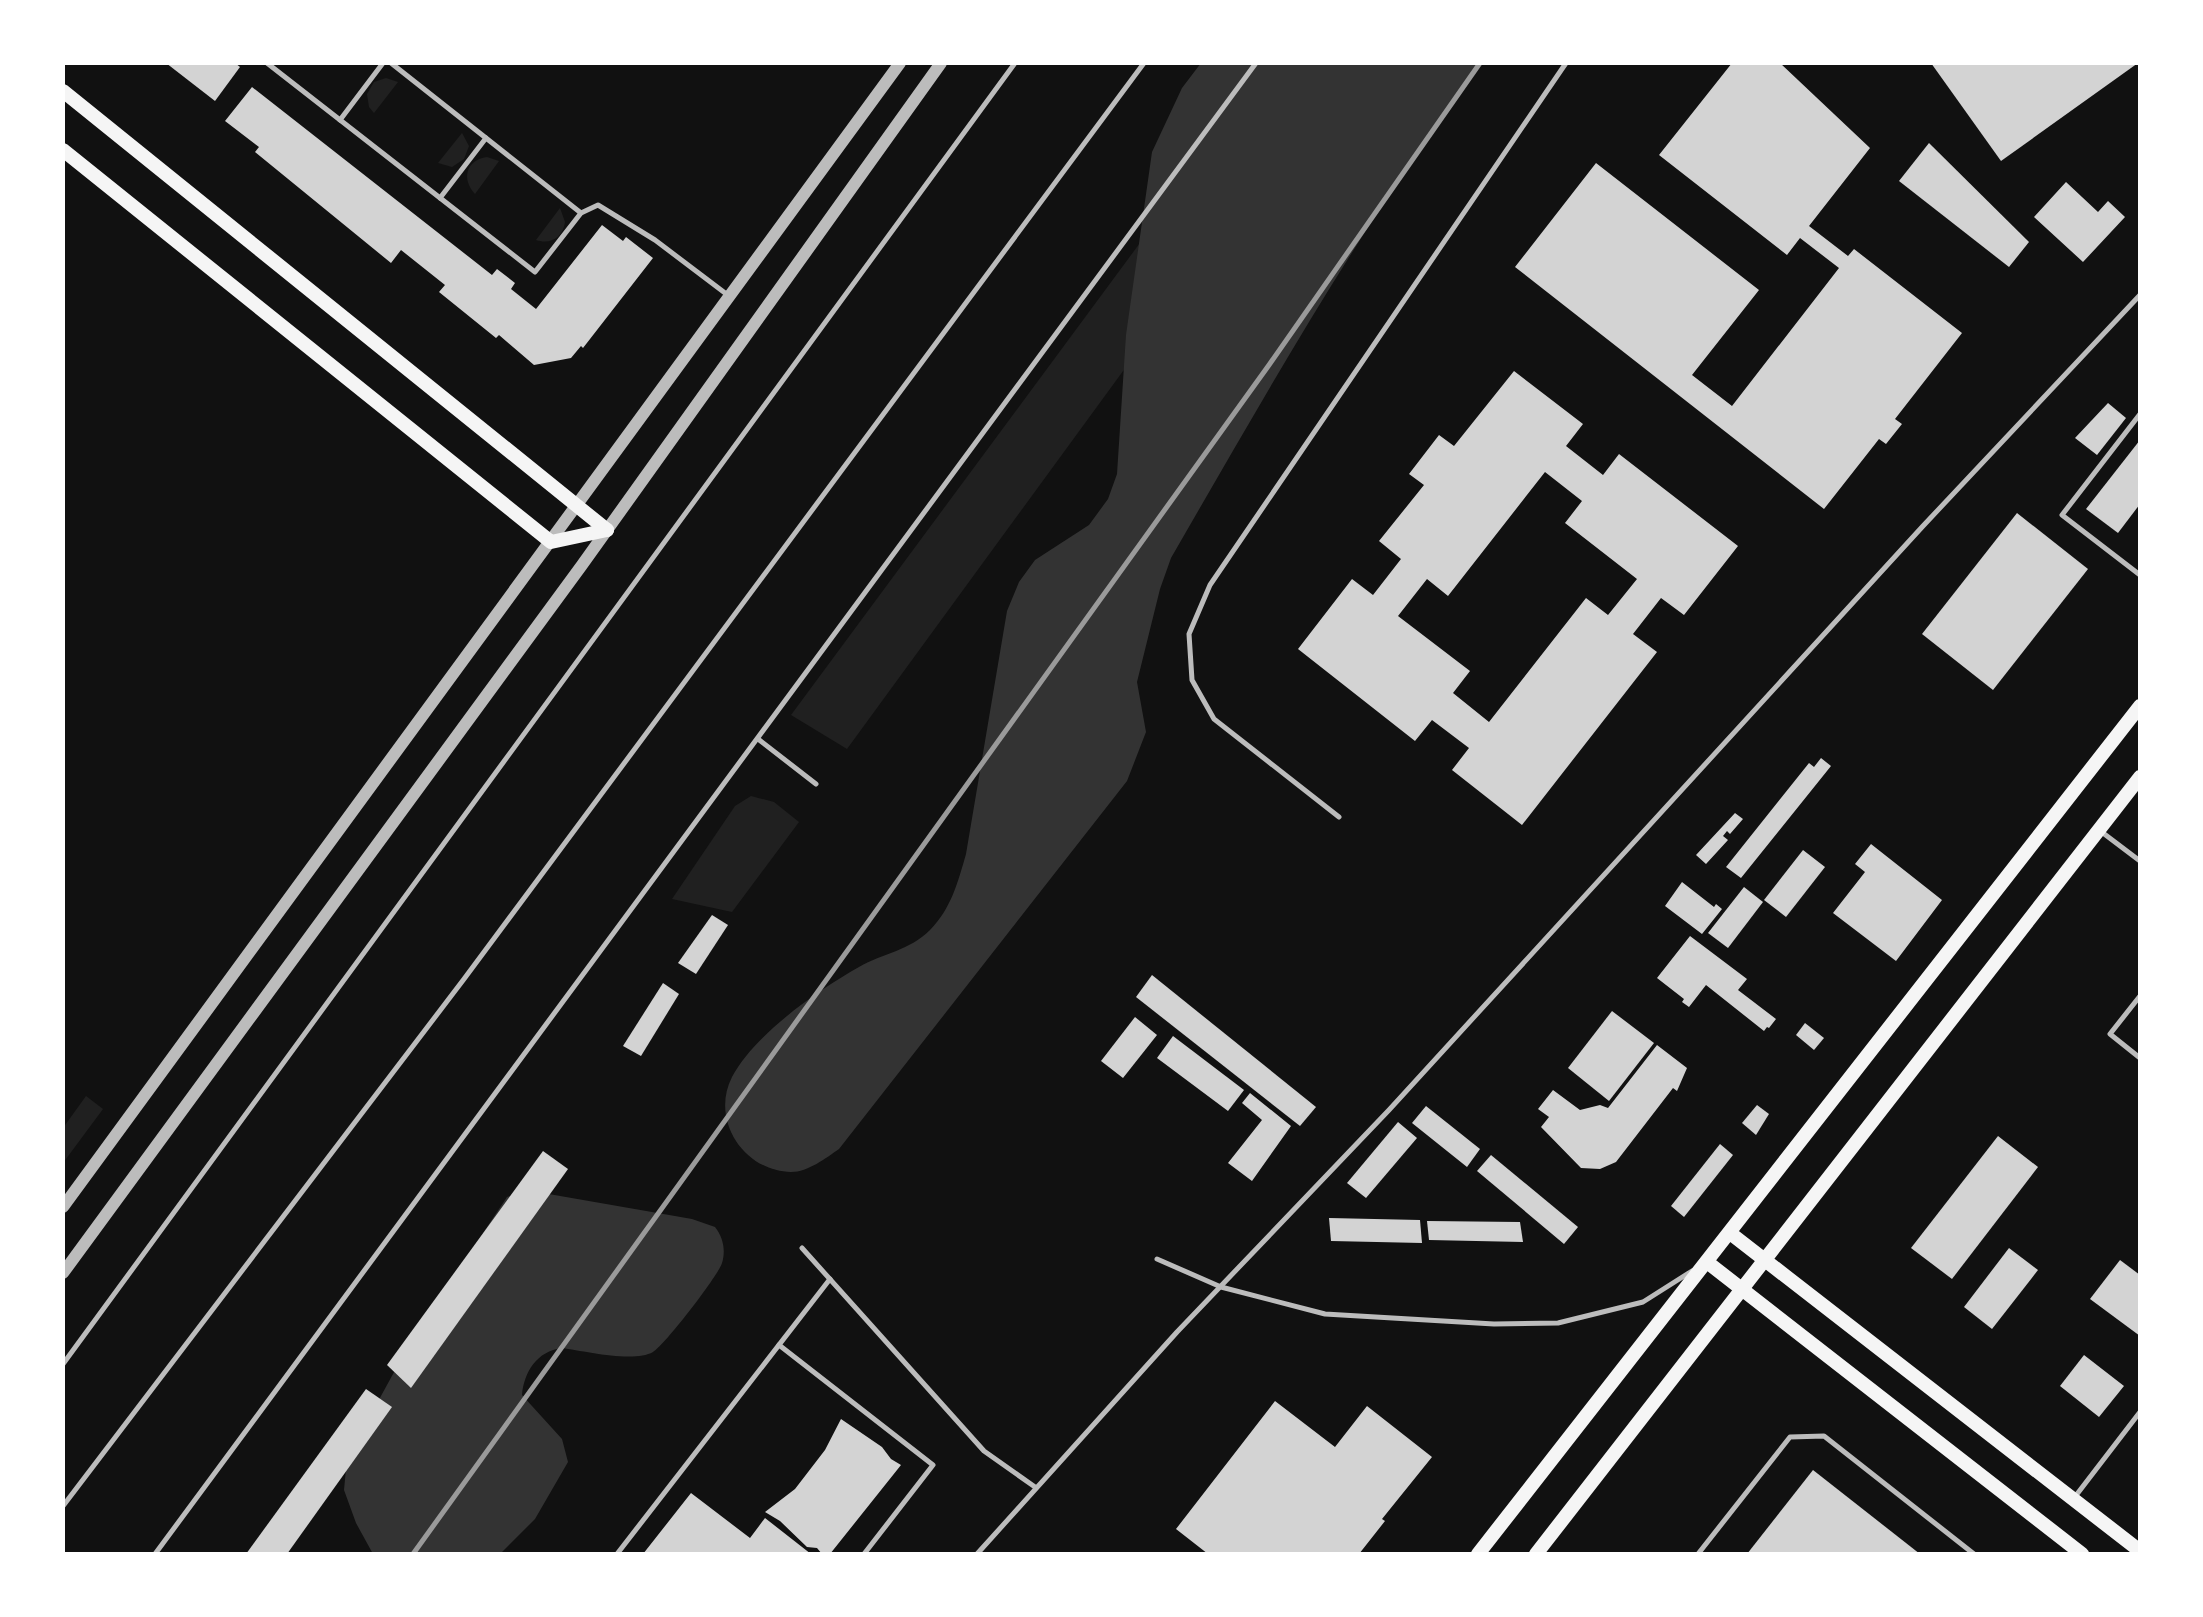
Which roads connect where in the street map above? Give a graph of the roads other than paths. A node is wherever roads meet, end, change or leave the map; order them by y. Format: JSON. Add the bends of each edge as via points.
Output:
{"nodes":[{"id":1,"x":267,"y":63,"type":"edge"},
{"id":2,"x":383,"y":63,"type":"edge"},
{"id":3,"x":391,"y":63,"type":"edge"},
{"id":4,"x":900,"y":63,"type":"edge"},
{"id":5,"x":941,"y":63,"type":"edge"},
{"id":6,"x":1015,"y":63,"type":"edge"},
{"id":7,"x":1144,"y":63,"type":"edge"},
{"id":8,"x":1256,"y":63,"type":"edge"},
{"id":9,"x":1566,"y":63,"type":"edge"},
{"id":10,"x":63,"y":91,"type":"edge"},
{"id":11,"x":340,"y":120,"type":"junction"},
{"id":12,"x":486,"y":138,"type":"junction"},
{"id":13,"x":63,"y":150,"type":"edge"},
{"id":14,"x":440,"y":198,"type":"junction"},
{"id":15,"x":581,"y":213,"type":"junction"},
{"id":16,"x":2140,"y":295,"type":"edge"},
{"id":17,"x":729,"y":296,"type":"junction"},
{"id":18,"x":2140,"y":414,"type":"edge"},
{"id":19,"x":576,"y":507,"type":"junction"},
{"id":20,"x":607,"y":530,"type":"junction"},
{"id":21,"x":551,"y":541,"type":"junction"},
{"id":22,"x":2140,"y":575,"type":"edge"},
{"id":23,"x":2140,"y":706,"type":"edge"},
{"id":24,"x":758,"y":739,"type":"junction"},
{"id":25,"x":2140,"y":777,"type":"edge"},
{"id":26,"x":816,"y":784,"type":"dead end"},
{"id":27,"x":1339,"y":817,"type":"dead end"},
{"id":28,"x":2099,"y":830,"type":"junction"},
{"id":29,"x":2140,"y":861,"type":"edge"},
{"id":30,"x":2140,"y":996,"type":"edge"},
{"id":31,"x":2140,"y":1058,"type":"edge"},
{"id":32,"x":63,"y":1207,"type":"edge"},
{"id":33,"x":1730,"y":1233,"type":"junction"},
{"id":34,"x":802,"y":1248,"type":"dead end"},
{"id":35,"x":1157,"y":1259,"type":"dead end"},
{"id":36,"x":1765,"y":1261,"type":"junction"},
{"id":37,"x":1707,"y":1262,"type":"junction"},
{"id":38,"x":63,"y":1273,"type":"edge"},
{"id":39,"x":830,"y":1279,"type":"junction"},
{"id":40,"x":1221,"y":1287,"type":"junction"},
{"id":41,"x":1742,"y":1290,"type":"junction"},
{"id":42,"x":779,"y":1345,"type":"junction"},
{"id":43,"x":63,"y":1364,"type":"edge"},
{"id":44,"x":2140,"y":1412,"type":"edge"},
{"id":45,"x":1035,"y":1487,"type":"junction"},
{"id":46,"x":2073,"y":1499,"type":"junction"},
{"id":47,"x":63,"y":1506,"type":"edge"},
{"id":48,"x":2140,"y":1551,"type":"edge"},
{"id":49,"x":156,"y":1554,"type":"edge"},
{"id":50,"x":617,"y":1554,"type":"edge"},
{"id":51,"x":864,"y":1554,"type":"edge"},
{"id":52,"x":977,"y":1554,"type":"edge"},
{"id":53,"x":1478,"y":1554,"type":"edge"},
{"id":54,"x":1536,"y":1554,"type":"edge"},
{"id":55,"x":1698,"y":1554,"type":"edge"},
{"id":56,"x":1975,"y":1554,"type":"edge"},
{"id":57,"x":2082,"y":1554,"type":"edge"}],
"edges":[{"from":1,"to":11,"type":"lane"},
{"from":2,"to":11,"type":"lane"},
{"from":3,"to":12,"type":"lane"},
{"from":4,"to":17,"type":"street"},
{"from":5,"to":20,"type":"street"},
{"from":6,"to":43,"type":"lane"},
{"from":7,"to":47,"type":"lane","via":[[464,979]]},
{"from":8,"to":24,"type":"lane"},
{"from":9,"to":27,"type":"lane","via":[[1210,585],[1189,634],[1192,680],[1214,719]]},
{"from":10,"to":19,"type":"main road"},
{"from":11,"to":14,"type":"lane"},
{"from":12,"to":14,"type":"lane"},
{"from":12,"to":15,"type":"lane"},
{"from":13,"to":21,"type":"main road"},
{"from":14,"to":15,"type":"lane","via":[[535,272]]},
{"from":15,"to":17,"type":"lane","via":[[598,205],[655,240]]},
{"from":16,"to":40,"type":"lane"},
{"from":17,"to":19,"type":"street"},
{"from":18,"to":22,"type":"lane","via":[[2062,514]]},
{"from":19,"to":20,"type":"main road"},
{"from":19,"to":21,"type":"street"},
{"from":20,"to":21,"type":"main road"},
{"from":20,"to":38,"type":"street"},
{"from":21,"to":32,"type":"street"},
{"from":23,"to":33,"type":"main road"},
{"from":24,"to":26,"type":"lane"},
{"from":24,"to":49,"type":"lane"},
{"from":25,"to":28,"type":"main road"},
{"from":28,"to":29,"type":"lane"},
{"from":28,"to":36,"type":"main road"},
{"from":30,"to":31,"type":"lane","via":[[2110,1034]]},
{"from":33,"to":36,"type":"main road"},
{"from":33,"to":37,"type":"main road"},
{"from":34,"to":39,"type":"lane"},
{"from":35,"to":40,"type":"lane"},
{"from":36,"to":41,"type":"main road"},
{"from":36,"to":46,"type":"main road"},
{"from":37,"to":40,"type":"lane","via":[[1643,1302],[1558,1323],[1325,1314]]},
{"from":37,"to":41,"type":"main road"},
{"from":37,"to":53,"type":"main road"},
{"from":39,"to":42,"type":"lane"},
{"from":39,"to":45,"type":"lane","via":[[984,1451]]},
{"from":40,"to":45,"type":"lane"},
{"from":41,"to":54,"type":"main road"},
{"from":41,"to":57,"type":"main road"},
{"from":42,"to":50,"type":"lane"},
{"from":42,"to":51,"type":"lane","via":[[933,1465]]},
{"from":44,"to":46,"type":"lane"},
{"from":45,"to":52,"type":"lane"},
{"from":46,"to":48,"type":"main road"},
{"from":55,"to":56,"type":"lane","via":[[1790,1437],[1824,1436]]}]}
